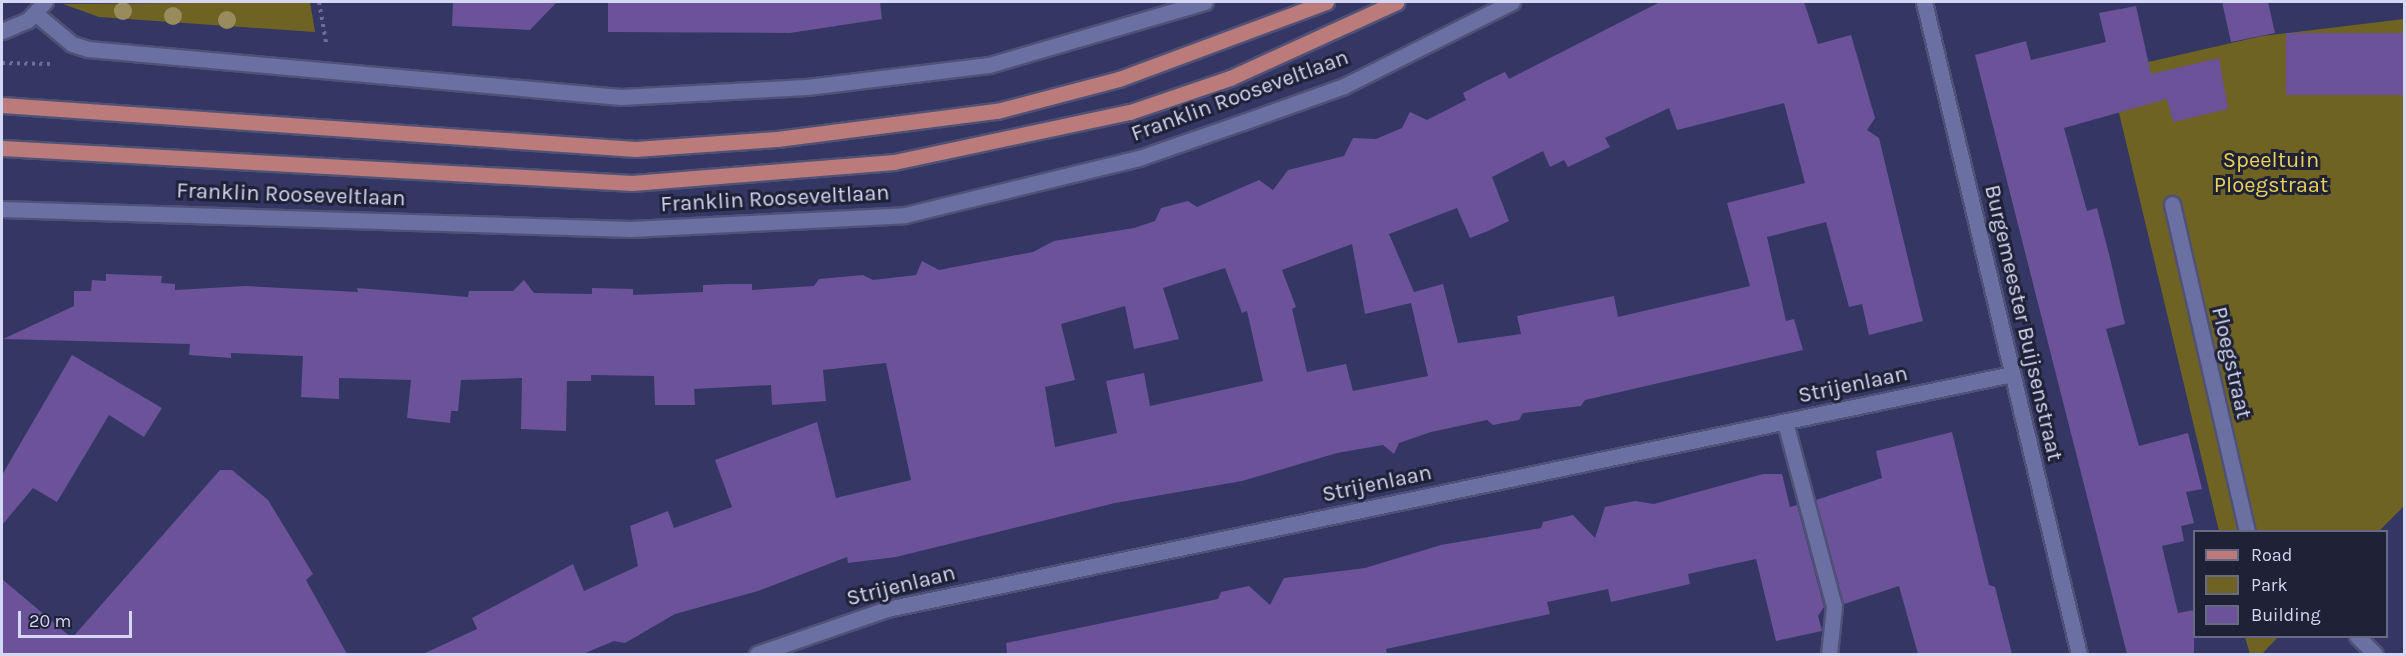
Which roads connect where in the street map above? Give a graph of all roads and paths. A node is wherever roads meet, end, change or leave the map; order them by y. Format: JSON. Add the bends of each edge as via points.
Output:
{"nodes":[{"id":1,"x":319,"y":2,"type":"edge"},
{"id":2,"x":1205,"y":2,"type":"edge"},
{"id":3,"x":1326,"y":2,"type":"edge"},
{"id":4,"x":1397,"y":2,"type":"edge"},
{"id":5,"x":1512,"y":2,"type":"edge"},
{"id":6,"x":1924,"y":2,"type":"edge"},
{"id":7,"x":41,"y":8,"type":"edge"},
{"id":8,"x":2,"y":31,"type":"edge"},
{"id":9,"x":327,"y":69,"type":"junction"},
{"id":10,"x":2,"y":105,"type":"edge"},
{"id":11,"x":2,"y":148,"type":"edge"},
{"id":12,"x":2172,"y":204,"type":"dead end"},
{"id":13,"x":2,"y":209,"type":"edge"},
{"id":14,"x":2012,"y":374,"type":"junction"},
{"id":15,"x":1785,"y":422,"type":"junction"},
{"id":16,"x":2247,"y":530,"type":"edge"},
{"id":17,"x":2359,"y":638,"type":"edge"},
{"id":18,"x":795,"y":640,"type":"junction"},
{"id":19,"x":757,"y":654,"type":"edge"},
{"id":20,"x":801,"y":654,"type":"edge"},
{"id":21,"x":1829,"y":654,"type":"edge"},
{"id":22,"x":2079,"y":654,"type":"edge"},
{"id":23,"x":2375,"y":654,"type":"edge"}],
"edges":[{"from":1,"to":9,"type":"path"},
{"from":2,"to":9,"type":"street","via":[[988,65],[724,95],[621,98]]},
{"from":3,"to":10,"type":"main road","via":[[1119,80],[997,111],[777,139],[635,149]]},
{"from":4,"to":11,"type":"main road","name":"Franklin Rooseveltlaan","via":[[1230,78],[1130,112],[894,162],[632,183]]},
{"from":5,"to":13,"type":"street","name":"Franklin Rooseveltlaan","via":[[1344,86],[1243,122],[1139,158],[904,215],[631,229]]},
{"from":6,"to":14,"type":"street","name":"Burgemeester Buijsenstraat"},
{"from":7,"to":8,"type":"street"},
{"from":7,"to":9,"type":"street","via":[[72,44],[88,49]]},
{"from":12,"to":16,"type":"street","name":"Ploegstraat"},
{"from":14,"to":15,"type":"street","name":"Strijenlaan"},
{"from":14,"to":22,"type":"street","name":"Burgemeester Buijsenstraat"},
{"from":15,"to":18,"type":"street","name":"Strijenlaan","via":[[887,609]]},
{"from":15,"to":21,"type":"street","via":[[1834,606]]},
{"from":17,"to":23,"type":"street"},
{"from":18,"to":19,"type":"street","name":"Strijenlaan"},
{"from":18,"to":20,"type":"street"}]}
